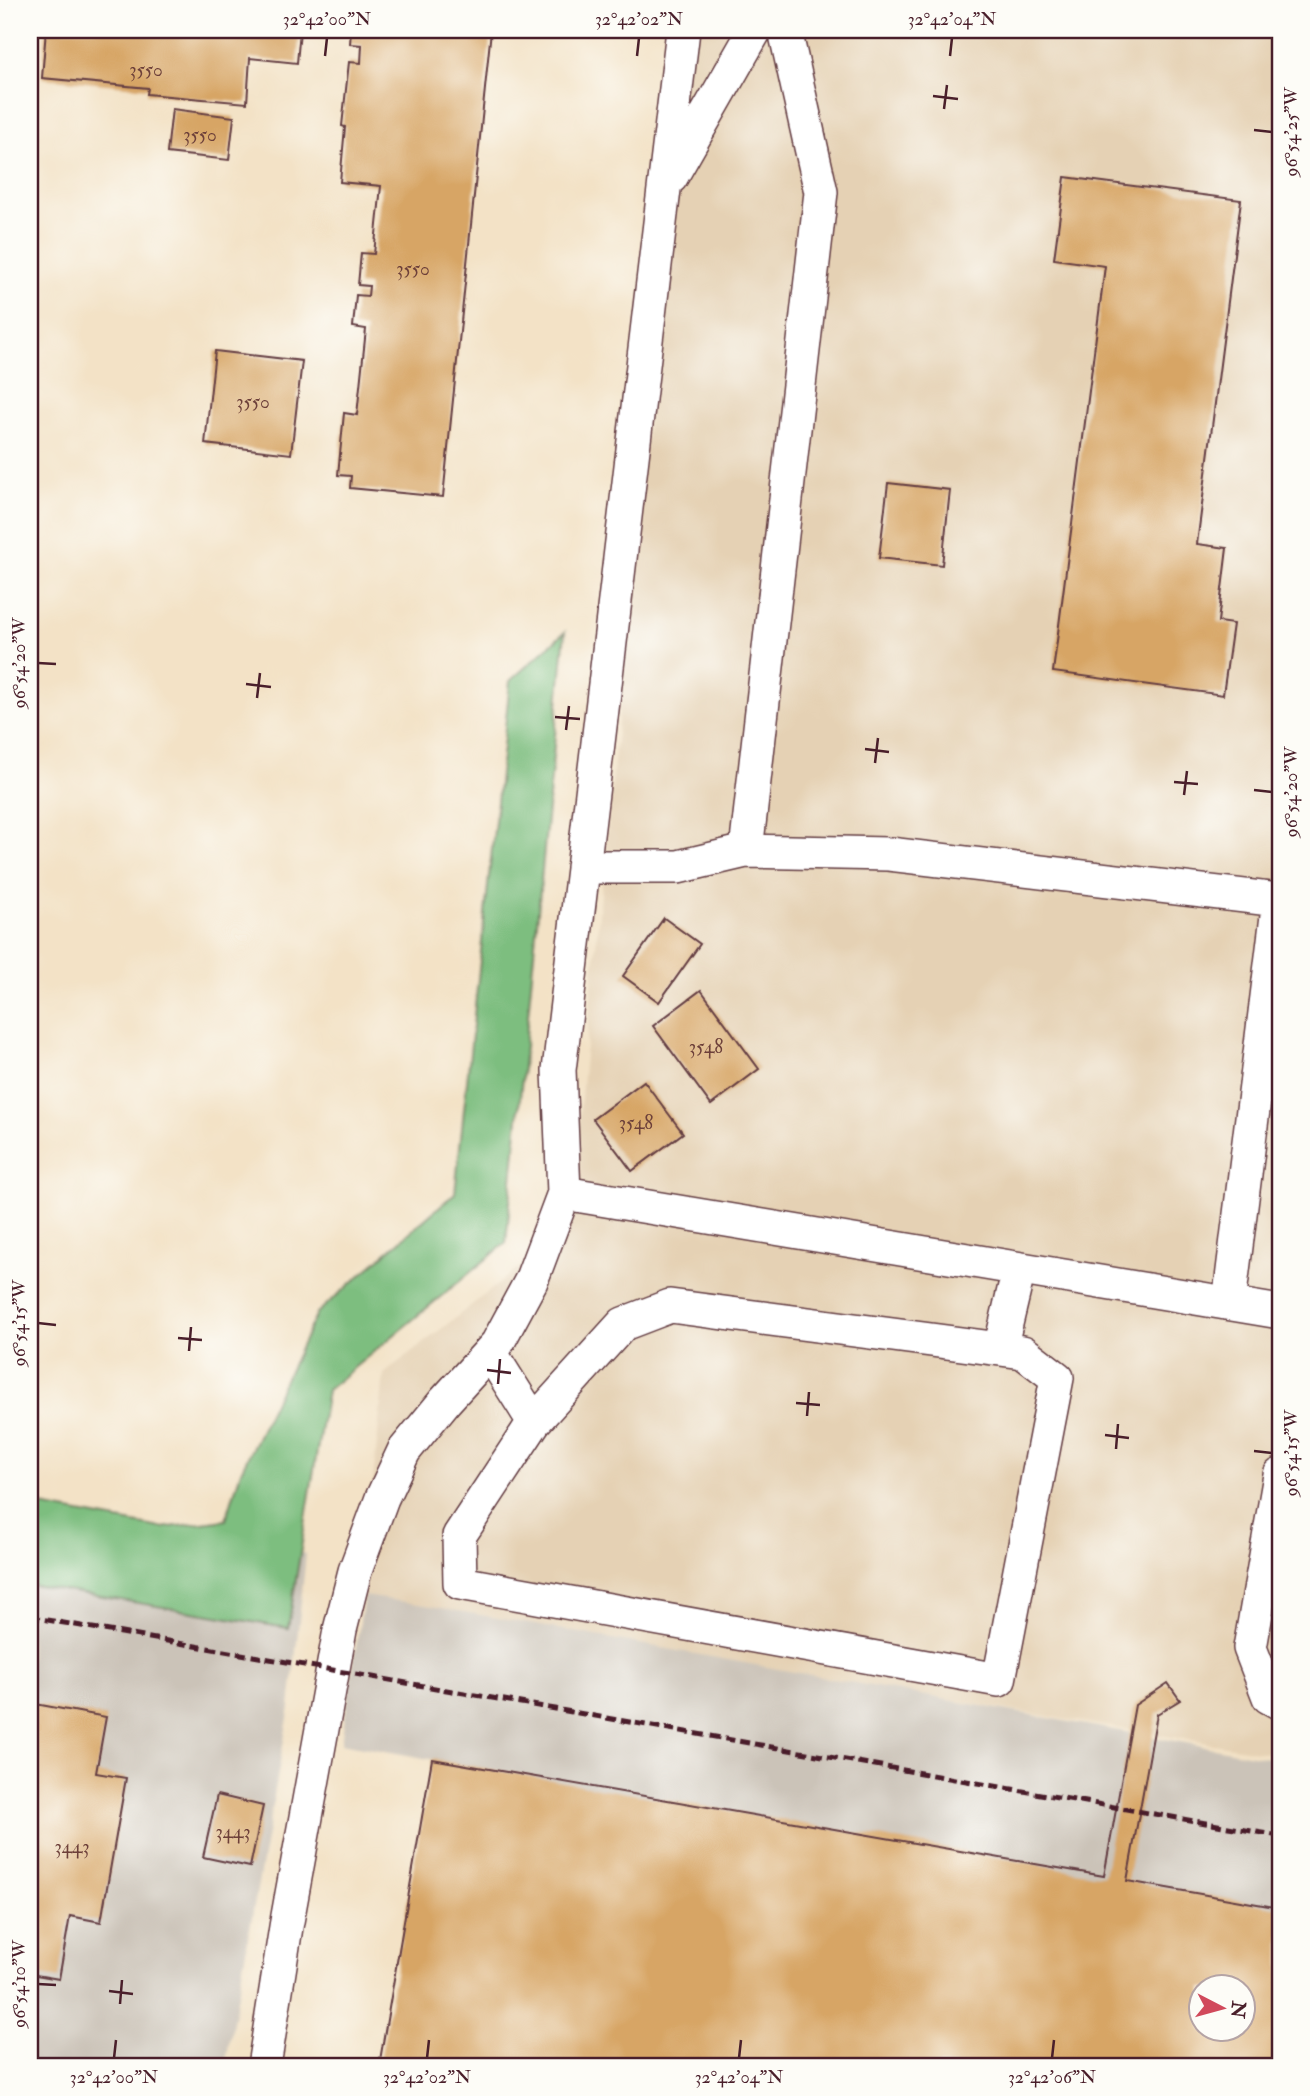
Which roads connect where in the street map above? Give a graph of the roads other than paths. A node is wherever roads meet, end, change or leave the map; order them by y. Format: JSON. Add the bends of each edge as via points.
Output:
{"nodes":[{"id":1,"x":683,"y":30,"type":"edge"},
{"id":2,"x":755,"y":30,"type":"edge"},
{"id":3,"x":785,"y":30,"type":"edge"},
{"id":4,"x":664,"y":190,"type":"junction"},
{"id":5,"x":746,"y":851,"type":"junction"},
{"id":6,"x":583,"y":866,"type":"junction"},
{"id":7,"x":564,"y":1193,"type":"junction"},
{"id":8,"x":1019,"y":1269,"type":"junction"},
{"id":9,"x":1228,"y":1303,"type":"junction"},
{"id":10,"x":1280,"y":1312,"type":"edge"},
{"id":11,"x":1000,"y":1349,"type":"junction"},
{"id":12,"x":490,"y":1352,"type":"junction"},
{"id":13,"x":534,"y":1422,"type":"junction"},
{"id":14,"x":1280,"y":1475,"type":"edge"},
{"id":15,"x":1280,"y":1703,"type":"edge"},
{"id":16,"x":264,"y":2066,"type":"edge"}],
"edges":[{"from":1,"to":4,"type":"street"},
{"from":2,"to":4,"type":"street"},
{"from":3,"to":5,"type":"street","via":[[821,192]]},
{"from":4,"to":6,"type":"street"},
{"from":5,"to":6,"type":"street","via":[[678,867]]},
{"from":5,"to":9,"type":"street","via":[[889,854],[1279,900]]},
{"from":6,"to":7,"type":"street","via":[[559,1070]]},
{"from":7,"to":8,"type":"street"},
{"from":7,"to":12,"type":"street","via":[[531,1280]]},
{"from":8,"to":9,"type":"street"},
{"from":8,"to":11,"type":"street"},
{"from":9,"to":10,"type":"street"},
{"from":11,"to":13,"type":"street","via":[[670,1307],[623,1324]]},
{"from":11,"to":13,"type":"street","via":[[1023,1352],[1057,1378],[999,1680],[460,1583],[459,1536]]},
{"from":12,"to":13,"type":"street"},
{"from":12,"to":16,"type":"street","via":[[404,1451],[355,1571],[340,1630]]},
{"from":14,"to":15,"type":"street","via":[[1250,1648],[1269,1697]]}]}
